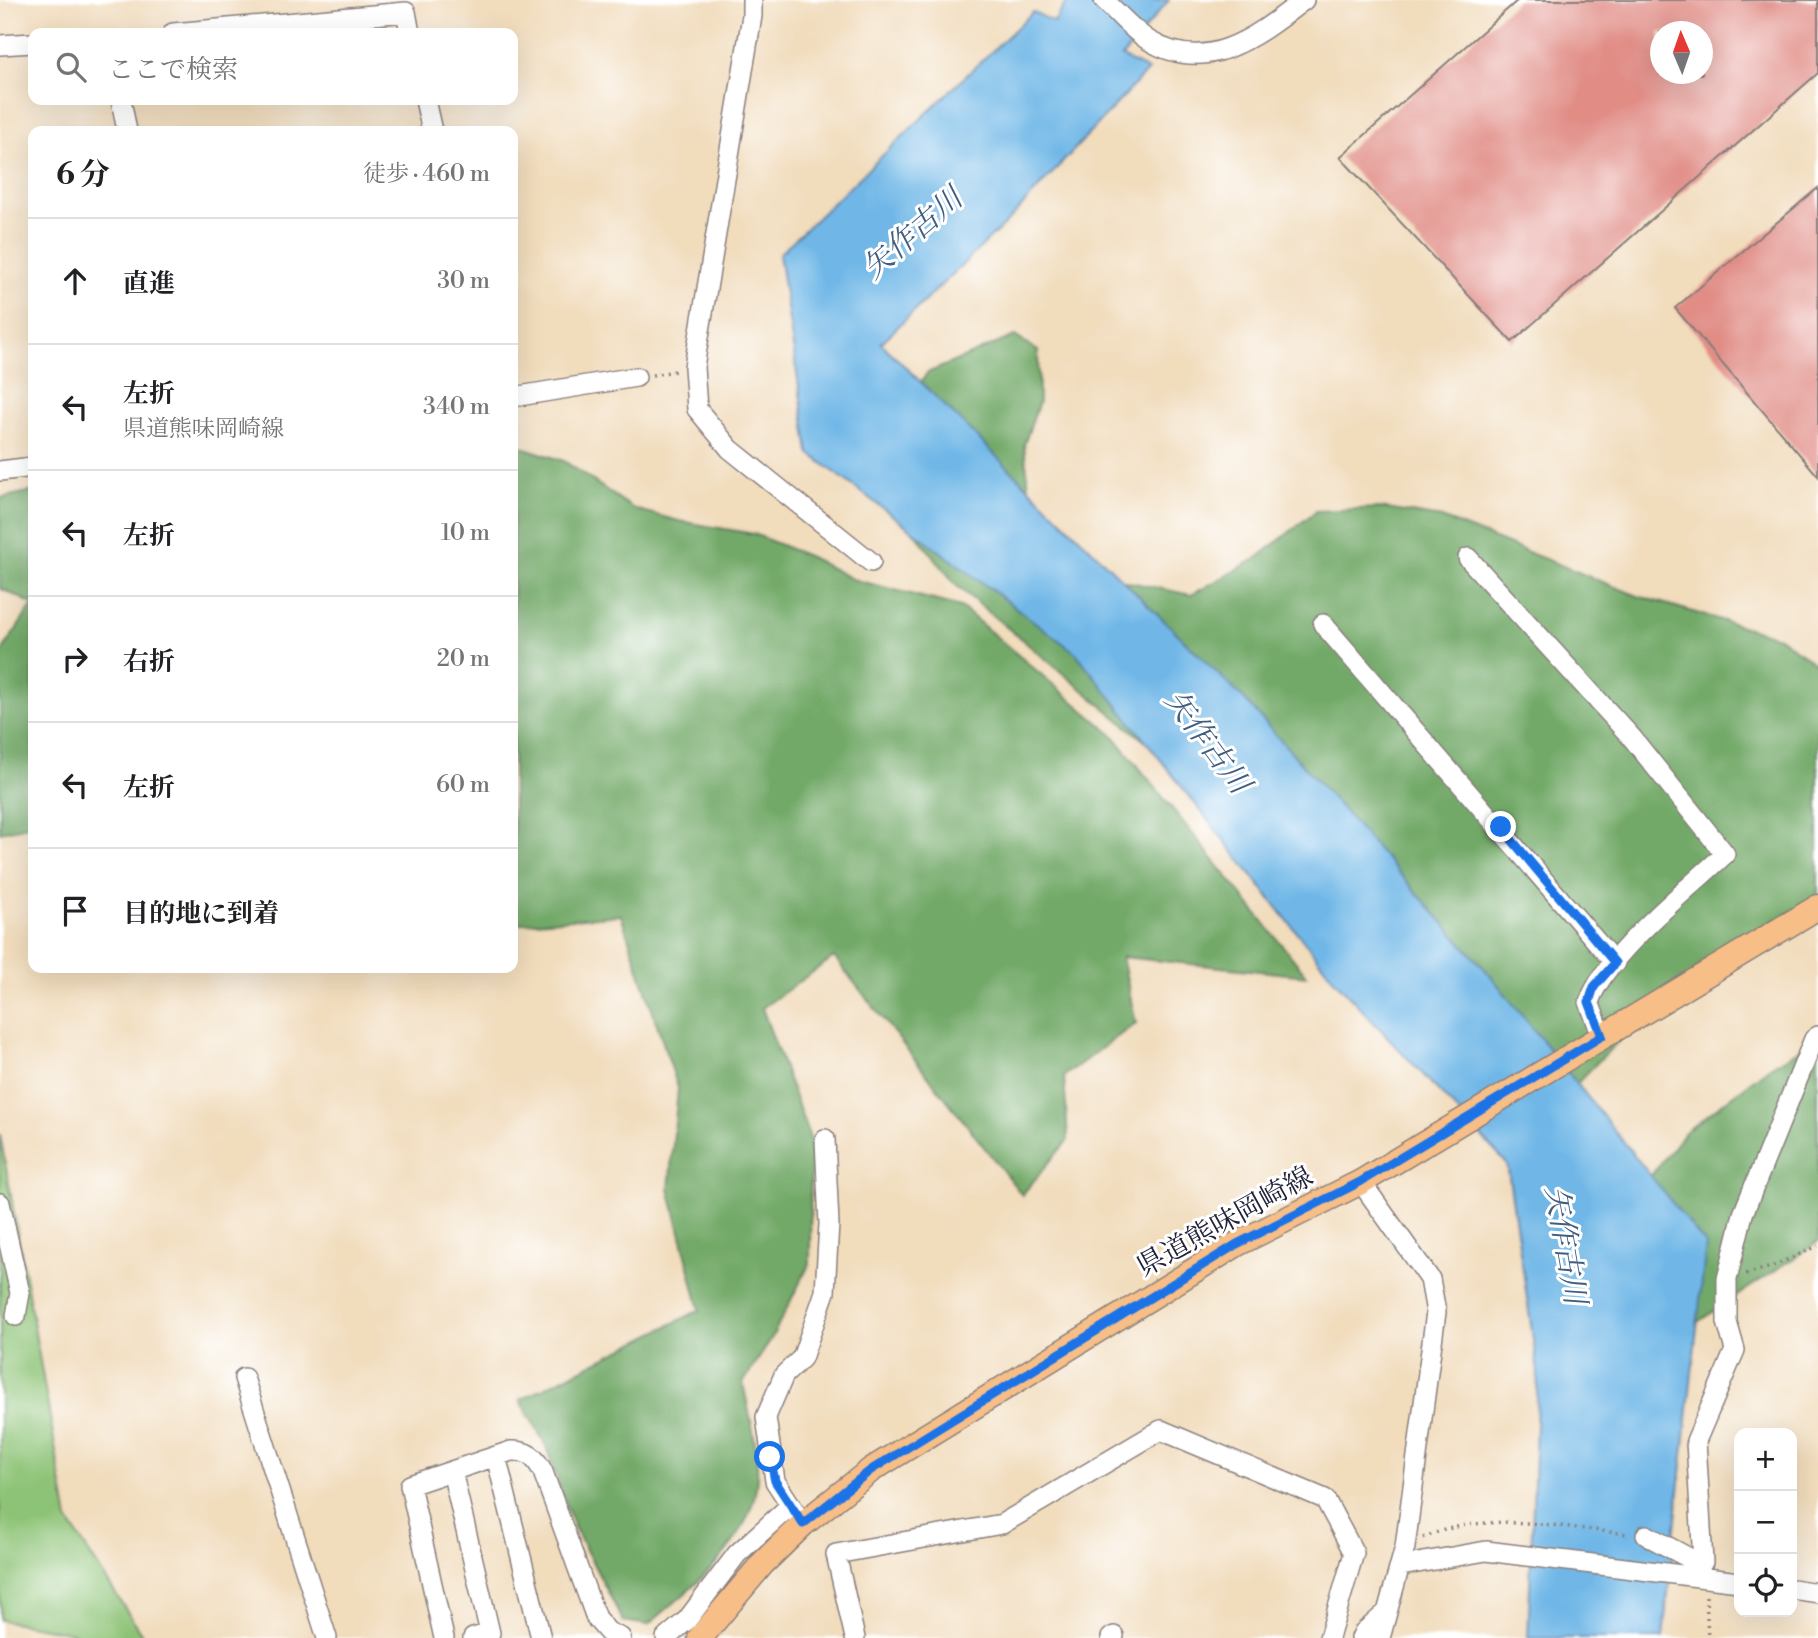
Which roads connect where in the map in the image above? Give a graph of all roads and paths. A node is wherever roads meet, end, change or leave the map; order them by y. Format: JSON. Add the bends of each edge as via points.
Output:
{"nodes":[{"id":1,"x":752,"y":0,"type":"edge"},
{"id":2,"x":1104,"y":0,"type":"edge"},
{"id":3,"x":1304,"y":0,"type":"edge"},
{"id":4,"x":228,"y":28,"type":"edge"},
{"id":5,"x":409,"y":28,"type":"edge"},
{"id":6,"x":28,"y":43,"type":"edge"},
{"id":7,"x":0,"y":45,"type":"edge"},
{"id":8,"x":122,"y":105,"type":"edge"},
{"id":9,"x":426,"y":105,"type":"edge"},
{"id":10,"x":126,"y":126,"type":"edge"},
{"id":11,"x":431,"y":126,"type":"edge"},
{"id":12,"x":694,"y":368,"type":"junction"},
{"id":13,"x":636,"y":377,"type":"joint"},
{"id":14,"x":518,"y":396,"type":"edge"},
{"id":15,"x":28,"y":468,"type":"edge"},
{"id":16,"x":0,"y":471,"type":"edge"},
{"id":17,"x":1468,"y":558,"type":"dead end"},
{"id":18,"x":871,"y":562,"type":"dead end"},
{"id":19,"x":1323,"y":624,"type":"dead end"},
{"id":20,"x":1818,"y":906,"type":"edge"},
{"id":21,"x":1615,"y":963,"type":"junction"},
{"id":22,"x":1602,"y":1036,"type":"junction"},
{"id":23,"x":1818,"y":1036,"type":"edge"},
{"id":24,"x":825,"y":1139,"type":"dead end"},
{"id":25,"x":1360,"y":1182,"type":"junction"},
{"id":26,"x":0,"y":1203,"type":"edge"},
{"id":27,"x":1818,"y":1246,"type":"edge"},
{"id":28,"x":1727,"y":1279,"type":"junction"},
{"id":29,"x":16,"y":1316,"type":"dead end"},
{"id":30,"x":244,"y":1378,"type":"dead end"},
{"id":31,"x":496,"y":1456,"type":"junction"},
{"id":32,"x":452,"y":1471,"type":"junction"},
{"id":33,"x":797,"y":1514,"type":"junction"},
{"id":34,"x":1646,"y":1535,"type":"joint"},
{"id":35,"x":1405,"y":1546,"type":"junction"},
{"id":36,"x":1401,"y":1566,"type":"junction"},
{"id":37,"x":1704,"y":1569,"type":"junction"},
{"id":38,"x":1734,"y":1580,"type":"edge"},
{"id":39,"x":1797,"y":1590,"type":"edge"},
{"id":40,"x":1818,"y":1593,"type":"edge"},
{"id":41,"x":1386,"y":1614,"type":"junction"},
{"id":42,"x":486,"y":1636,"type":"edge"},
{"id":43,"x":327,"y":1638,"type":"edge"},
{"id":44,"x":444,"y":1638,"type":"edge"},
{"id":45,"x":541,"y":1638,"type":"edge"},
{"id":46,"x":621,"y":1638,"type":"edge"},
{"id":47,"x":666,"y":1638,"type":"edge"},
{"id":48,"x":700,"y":1638,"type":"edge"},
{"id":49,"x":855,"y":1638,"type":"edge"},
{"id":50,"x":1329,"y":1638,"type":"edge"},
{"id":51,"x":1361,"y":1638,"type":"edge"},
{"id":52,"x":1380,"y":1638,"type":"edge"},
{"id":53,"x":1708,"y":1638,"type":"edge"}],
"edges":[{"from":1,"to":12,"type":"street"},
{"from":2,"to":3,"type":"street","via":[[1149,41],[1205,57],[1234,47]]},
{"from":4,"to":5,"type":"street","via":[[406,12]]},
{"from":6,"to":7,"type":"street"},
{"from":8,"to":10,"type":"street"},
{"from":9,"to":11,"type":"street"},
{"from":12,"to":13,"type":"path"},
{"from":12,"to":18,"type":"street","via":[[697,409],[730,449]]},
{"from":13,"to":14,"type":"street"},
{"from":15,"to":16,"type":"street"},
{"from":17,"to":21,"type":"street","via":[[1633,739],[1725,854],[1634,938]]},
{"from":19,"to":21,"type":"street"},
{"from":20,"to":22,"type":"main road","name":"県道熊味岡崎線"},
{"from":21,"to":22,"type":"street","via":[[1594,987],[1589,1002]]},
{"from":22,"to":25,"type":"main road","name":"県道熊味岡崎線"},
{"from":23,"to":28,"type":"street","via":[[1743,1214]]},
{"from":24,"to":33,"type":"street","via":[[829,1224],[825,1292],[802,1358],[784,1375],[766,1417],[775,1481]]},
{"from":25,"to":33,"type":"main road","name":"県道熊味岡崎線","via":[[1225,1252]]},
{"from":25,"to":35,"type":"street","via":[[1430,1279],[1436,1312]]},
{"from":26,"to":29,"type":"street","via":[[20,1293]]},
{"from":27,"to":28,"type":"path","via":[[1771,1267]]},
{"from":28,"to":37,"type":"street","via":[[1727,1322],[1735,1350],[1696,1441]]},
{"from":30,"to":43,"type":"street"},
{"from":31,"to":32,"type":"street"},
{"from":31,"to":45,"type":"street"},
{"from":31,"to":46,"type":"street","via":[[520,1450],[536,1458],[596,1618]]},
{"from":32,"to":42,"type":"street"},
{"from":32,"to":44,"type":"street","via":[[410,1485]]},
{"from":33,"to":47,"type":"street","via":[[737,1554],[687,1620]]},
{"from":33,"to":48,"type":"main road","name":"県道熊味岡崎線"},
{"from":34,"to":35,"type":"path","via":[[1492,1522],[1445,1528]]},
{"from":34,"to":37,"type":"street"},
{"from":35,"to":36,"type":"street"},
{"from":36,"to":37,"type":"street","via":[[1486,1551]]},
{"from":36,"to":41,"type":"street"},
{"from":37,"to":38,"type":"street"},
{"from":37,"to":53,"type":"path"},
{"from":39,"to":40,"type":"street"},
{"from":41,"to":51,"type":"street"},
{"from":41,"to":52,"type":"street"},
{"from":49,"to":50,"type":"street","via":[[835,1554],[1002,1524],[1161,1430],[1325,1499],[1354,1553]]}]}
